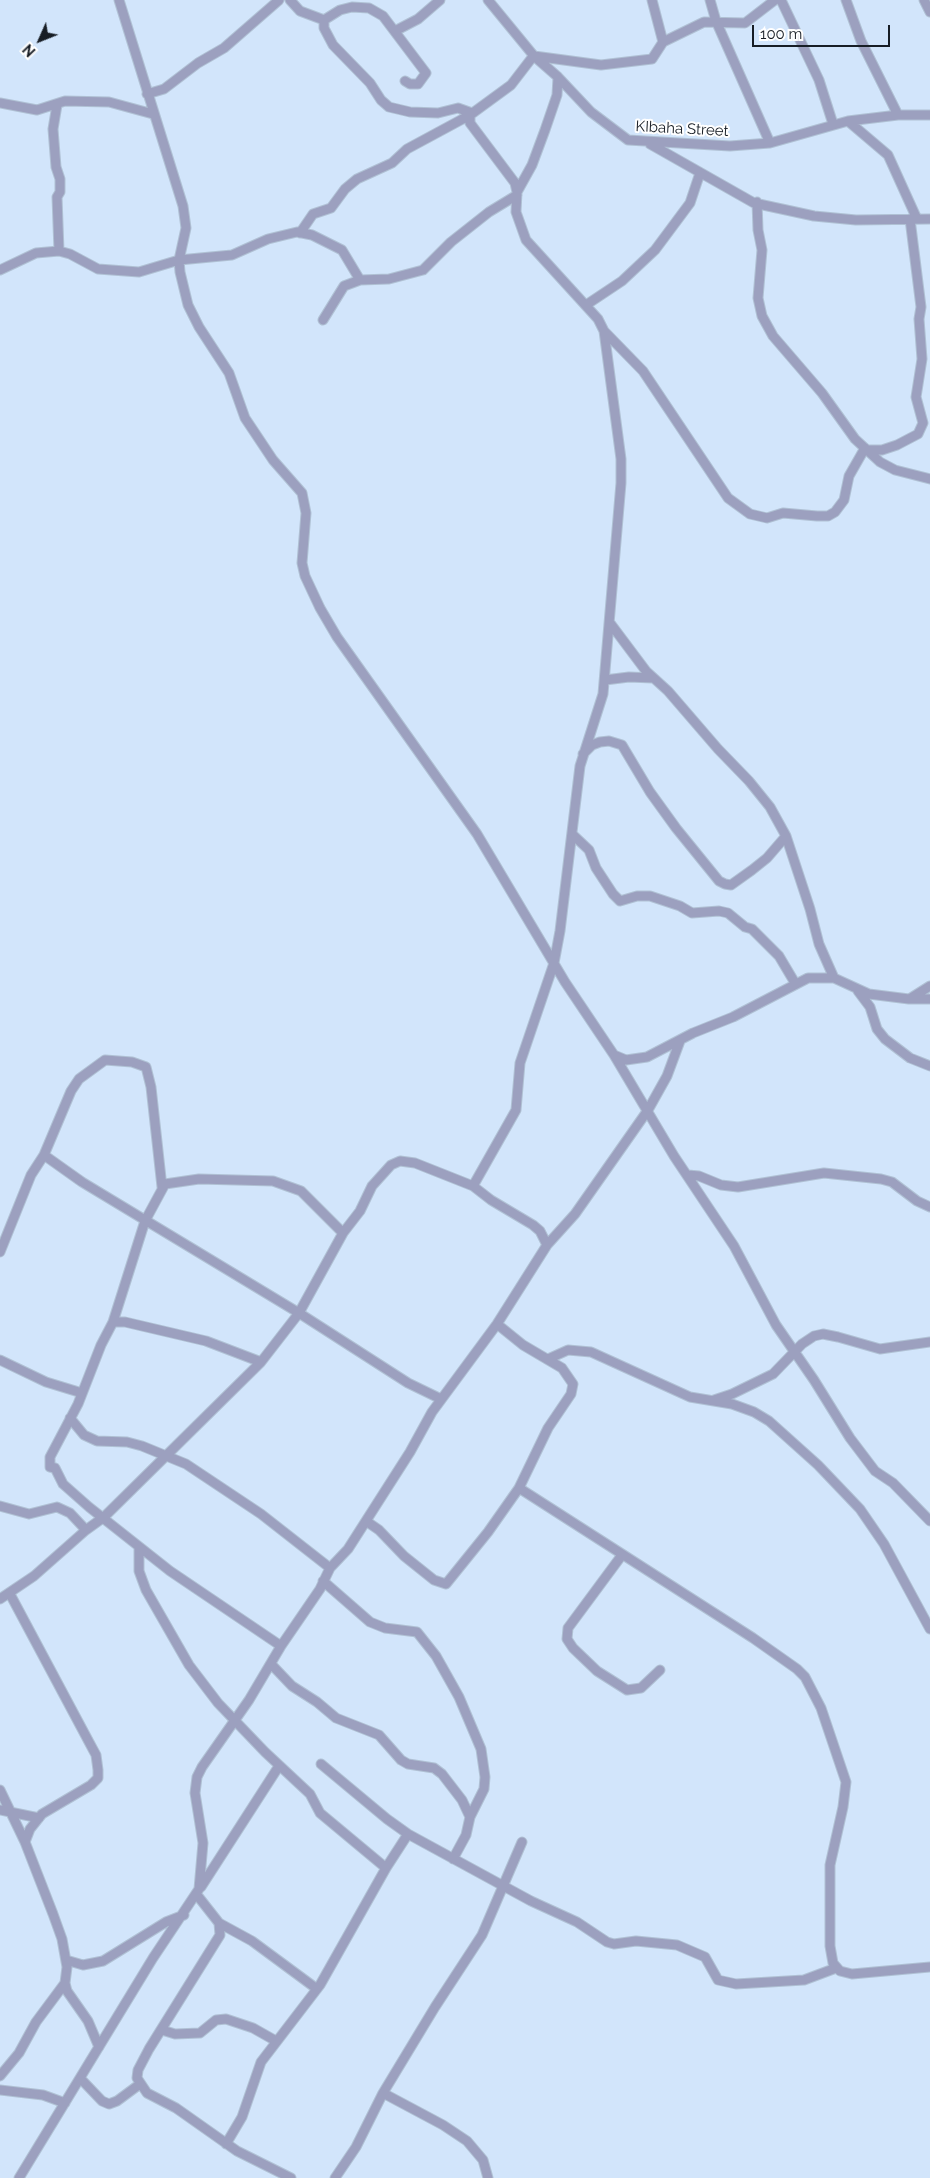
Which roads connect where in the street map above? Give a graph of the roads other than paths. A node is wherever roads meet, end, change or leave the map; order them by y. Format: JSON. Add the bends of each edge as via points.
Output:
{"nodes":[{"id":1,"x":119,"y":0,"type":"edge"},
{"id":2,"x":279,"y":0,"type":"edge"},
{"id":3,"x":290,"y":0,"type":"edge"},
{"id":4,"x":440,"y":0,"type":"edge"},
{"id":5,"x":488,"y":0,"type":"edge"},
{"id":6,"x":710,"y":0,"type":"edge"},
{"id":7,"x":775,"y":0,"type":"edge"},
{"id":8,"x":781,"y":0,"type":"edge"},
{"id":9,"x":846,"y":0,"type":"edge"},
{"id":10,"x":924,"y":0,"type":"edge"},
{"id":11,"x":653,"y":1,"type":"edge"},
{"id":12,"x":930,"y":12,"type":"edge"},
{"id":13,"x":324,"y":20,"type":"junction"},
{"id":14,"x":716,"y":21,"type":"junction"},
{"id":15,"x":395,"y":31,"type":"junction"},
{"id":16,"x":663,"y":42,"type":"junction"},
{"id":17,"x":532,"y":57,"type":"junction"},
{"id":18,"x":558,"y":77,"type":"junction"},
{"id":19,"x":404,"y":81,"type":"dead end"},
{"id":20,"x":147,"y":94,"type":"junction"},
{"id":21,"x":0,"y":103,"type":"edge"},
{"id":22,"x":57,"y":105,"type":"junction"},
{"id":23,"x":37,"y":110,"type":"junction"},
{"id":24,"x":153,"y":114,"type":"junction"},
{"id":25,"x":471,"y":114,"type":"junction"},
{"id":26,"x":898,"y":115,"type":"junction"},
{"id":27,"x":930,"y":115,"type":"edge"},
{"id":28,"x":848,"y":121,"type":"junction"},
{"id":29,"x":833,"y":124,"type":"junction"},
{"id":30,"x":53,"y":129,"type":"junction"},
{"id":31,"x":647,"y":143,"type":"junction"},
{"id":32,"x":770,"y":143,"type":"junction"},
{"id":33,"x":700,"y":173,"type":"junction"},
{"id":34,"x":517,"y":193,"type":"junction"},
{"id":35,"x":756,"y":202,"type":"junction"},
{"id":36,"x":913,"y":219,"type":"junction"},
{"id":37,"x":930,"y":219,"type":"edge"},
{"id":38,"x":300,"y":233,"type":"junction"},
{"id":39,"x":59,"y":251,"type":"junction"},
{"id":40,"x":179,"y":260,"type":"junction"},
{"id":41,"x":0,"y":270,"type":"edge"},
{"id":42,"x":360,"y":280,"type":"junction"},
{"id":43,"x":586,"y":305,"type":"junction"},
{"id":44,"x":323,"y":320,"type":"dead end"},
{"id":45,"x":604,"y":331,"type":"junction"},
{"id":46,"x":866,"y":449,"type":"junction"},
{"id":47,"x":930,"y":479,"type":"edge"},
{"id":48,"x":610,"y":623,"type":"junction"},
{"id":49,"x":653,"y":678,"type":"junction"},
{"id":50,"x":605,"y":680,"type":"junction"},
{"id":51,"x":583,"y":754,"type":"junction"},
{"id":52,"x":572,"y":834,"type":"junction"},
{"id":53,"x":786,"y":836,"type":"junction"},
{"id":54,"x":554,"y":963,"type":"junction"},
{"id":55,"x":834,"y":978,"type":"junction"},
{"id":56,"x":795,"y":983,"type":"junction"},
{"id":57,"x":930,"y":986,"type":"edge"},
{"id":58,"x":856,"y":989,"type":"junction"},
{"id":59,"x":909,"y":999,"type":"junction"},
{"id":60,"x":930,"y":999,"type":"edge"},
{"id":61,"x":680,"y":1041,"type":"junction"},
{"id":62,"x":614,"y":1055,"type":"junction"},
{"id":63,"x":930,"y":1066,"type":"edge"},
{"id":64,"x":648,"y":1110,"type":"junction"},
{"id":65,"x":44,"y":1154,"type":"junction"},
{"id":66,"x":688,"y":1175,"type":"junction"},
{"id":67,"x":162,"y":1186,"type":"junction"},
{"id":68,"x":473,"y":1186,"type":"junction"},
{"id":69,"x":930,"y":1207,"type":"edge"},
{"id":70,"x":145,"y":1221,"type":"junction"},
{"id":71,"x":343,"y":1233,"type":"junction"},
{"id":72,"x":547,"y":1245,"type":"junction"},
{"id":73,"x":0,"y":1252,"type":"edge"},
{"id":74,"x":299,"y":1313,"type":"junction"},
{"id":75,"x":113,"y":1322,"type":"junction"},
{"id":76,"x":497,"y":1324,"type":"junction"},
{"id":77,"x":930,"y":1342,"type":"edge"},
{"id":78,"x":794,"y":1352,"type":"junction"},
{"id":79,"x":548,"y":1359,"type":"junction"},
{"id":80,"x":0,"y":1360,"type":"edge"},
{"id":81,"x":261,"y":1362,"type":"junction"},
{"id":82,"x":82,"y":1393,"type":"junction"},
{"id":83,"x":441,"y":1399,"type":"junction"},
{"id":84,"x":712,"y":1401,"type":"junction"},
{"id":85,"x":70,"y":1418,"type":"junction"},
{"id":86,"x":166,"y":1456,"type":"junction"},
{"id":87,"x":519,"y":1488,"type":"junction"},
{"id":88,"x":0,"y":1506,"type":"edge"},
{"id":89,"x":104,"y":1517,"type":"junction"},
{"id":90,"x":930,"y":1520,"type":"edge"},
{"id":91,"x":366,"y":1521,"type":"junction"},
{"id":92,"x":86,"y":1530,"type":"junction"},
{"id":93,"x":139,"y":1547,"type":"junction"},
{"id":94,"x":622,"y":1555,"type":"junction"},
{"id":95,"x":330,"y":1568,"type":"junction"},
{"id":96,"x":323,"y":1581,"type":"junction"},
{"id":97,"x":10,"y":1594,"type":"junction"},
{"id":98,"x":0,"y":1599,"type":"edge"},
{"id":99,"x":930,"y":1629,"type":"edge"},
{"id":100,"x":281,"y":1646,"type":"junction"},
{"id":101,"x":271,"y":1664,"type":"junction"},
{"id":102,"x":660,"y":1670,"type":"dead end"},
{"id":103,"x":235,"y":1719,"type":"junction"},
{"id":104,"x":320,"y":1764,"type":"dead end"},
{"id":105,"x":279,"y":1766,"type":"junction"},
{"id":106,"x":0,"y":1790,"type":"edge"},
{"id":107,"x":0,"y":1810,"type":"edge"},
{"id":108,"x":10,"y":1812,"type":"junction"},
{"id":109,"x":470,"y":1817,"type":"junction"},
{"id":110,"x":39,"y":1818,"type":"junction"},
{"id":111,"x":408,"y":1834,"type":"junction"},
{"id":112,"x":25,"y":1842,"type":"junction"},
{"id":113,"x":522,"y":1842,"type":"dead end"},
{"id":114,"x":453,"y":1859,"type":"junction"},
{"id":115,"x":386,"y":1868,"type":"junction"},
{"id":116,"x":504,"y":1886,"type":"junction"},
{"id":117,"x":198,"y":1892,"type":"junction"},
{"id":118,"x":184,"y":1914,"type":"junction"},
{"id":119,"x":219,"y":1923,"type":"junction"},
{"id":120,"x":66,"y":1960,"type":"junction"},
{"id":121,"x":930,"y":1967,"type":"edge"},
{"id":122,"x":836,"y":1968,"type":"junction"},
{"id":123,"x":65,"y":1984,"type":"junction"},
{"id":124,"x":317,"y":1989,"type":"junction"},
{"id":125,"x":162,"y":2030,"type":"junction"},
{"id":126,"x":276,"y":2041,"type":"junction"},
{"id":127,"x":99,"y":2047,"type":"junction"},
{"id":128,"x":0,"y":2076,"type":"edge"},
{"id":129,"x":80,"y":2078,"type":"junction"},
{"id":130,"x":140,"y":2084,"type":"junction"},
{"id":131,"x":0,"y":2090,"type":"edge"},
{"id":132,"x":383,"y":2093,"type":"junction"},
{"id":133,"x":65,"y":2103,"type":"junction"},
{"id":134,"x":226,"y":2144,"type":"junction"},
{"id":135,"x":19,"y":2178,"type":"edge"},
{"id":136,"x":291,"y":2178,"type":"edge"},
{"id":137,"x":334,"y":2178,"type":"edge"},
{"id":138,"x":488,"y":2178,"type":"edge"}],
"edges":[{"from":1,"to":20,"type":"street"},
{"from":2,"to":20,"type":"street","via":[[224,48],[164,89]]},
{"from":3,"to":13,"type":"street","via":[[300,11]]},
{"from":4,"to":15,"type":"street","via":[[418,20]]},
{"from":5,"to":17,"type":"street","name":"KIbaha Street"},
{"from":6,"to":14,"type":"street"},
{"from":7,"to":14,"type":"street","via":[[745,23]]},
{"from":8,"to":29,"type":"street","via":[[819,80]]},
{"from":9,"to":26,"type":"street","via":[[861,41]]},
{"from":10,"to":12,"type":"street"},
{"from":11,"to":16,"type":"street"},
{"from":13,"to":15,"type":"street","via":[[346,8],[369,8],[387,20]]},
{"from":13,"to":25,"type":"street","via":[[324,28],[333,45],[389,106],[410,112],[438,113],[458,108]]},
{"from":14,"to":16,"type":"street","via":[[694,25]]},
{"from":14,"to":32,"type":"street"},
{"from":15,"to":19,"type":"street","via":[[426,73],[418,84]]},
{"from":16,"to":17,"type":"street","via":[[652,59],[611,64]]},
{"from":17,"to":18,"type":"street","name":"KIbaha Street"},
{"from":17,"to":25,"type":"street","via":[[511,85]]},
{"from":18,"to":31,"type":"street","name":"KIbaha Street","via":[[591,112],[626,139]]},
{"from":18,"to":34,"type":"street","via":[[557,95],[545,130]]},
{"from":20,"to":24,"type":"street"},
{"from":21,"to":23,"type":"street"},
{"from":22,"to":23,"type":"street"},
{"from":22,"to":24,"type":"street","via":[[75,100],[109,102]]},
{"from":22,"to":30,"type":"street"},
{"from":23,"to":30,"type":"street"},
{"from":24,"to":40,"type":"street","via":[[185,218]]},
{"from":25,"to":34,"type":"street","via":[[472,127],[515,183]]},
{"from":25,"to":38,"type":"street","via":[[407,149],[392,163],[357,179],[331,208],[313,214]]},
{"from":26,"to":27,"type":"street","name":"KIbaha Street"},
{"from":26,"to":28,"type":"street","name":"KIbaha Street"},
{"from":28,"to":29,"type":"street","name":"KIbaha Street"},
{"from":28,"to":36,"type":"street","via":[[888,155]]},
{"from":29,"to":32,"type":"street","name":"KIbaha Street"},
{"from":30,"to":39,"type":"street","via":[[60,179],[57,197]]},
{"from":31,"to":32,"type":"street","name":"KIbaha Street","via":[[730,146]]},
{"from":31,"to":33,"type":"street"},
{"from":33,"to":35,"type":"street"},
{"from":33,"to":43,"type":"street","via":[[690,203],[655,250],[622,280]]},
{"from":34,"to":42,"type":"street","via":[[451,242],[423,270],[388,279]]},
{"from":34,"to":43,"type":"street","via":[[516,212],[526,240]]},
{"from":35,"to":36,"type":"street","via":[[823,217]]},
{"from":35,"to":46,"type":"street","via":[[762,250],[757,290],[762,316],[773,336]]},
{"from":36,"to":37,"type":"street"},
{"from":36,"to":46,"type":"street","via":[[922,359],[916,397],[923,423],[918,434],[898,446]]},
{"from":38,"to":40,"type":"street","via":[[268,239],[232,255]]},
{"from":38,"to":42,"type":"street","via":[[312,235],[342,250]]},
{"from":39,"to":40,"type":"street","via":[[102,270],[139,272]]},
{"from":39,"to":41,"type":"street","via":[[36,253]]},
{"from":40,"to":54,"type":"street","via":[[192,316],[229,373],[245,418],[273,460],[302,493],[306,513],[302,563],[320,608],[337,637],[477,834]]},
{"from":42,"to":44,"type":"street","via":[[340,290]]},
{"from":43,"to":45,"type":"street"},
{"from":45,"to":46,"type":"street","via":[[642,371],[728,498],[750,514],[767,518],[783,513],[828,516],[844,500],[849,476]]},
{"from":45,"to":48,"type":"street","via":[[621,459]]},
{"from":46,"to":47,"type":"street","via":[[886,466]]},
{"from":48,"to":49,"type":"street"},
{"from":48,"to":50,"type":"street"},
{"from":49,"to":50,"type":"street"},
{"from":49,"to":53,"type":"street","via":[[749,781],[770,807]]},
{"from":50,"to":51,"type":"street"},
{"from":51,"to":52,"type":"street"},
{"from":51,"to":53,"type":"street","via":[[600,742],[609,740],[622,745],[676,828],[718,881],[725,884],[731,884],[752,870]]},
{"from":52,"to":54,"type":"street","via":[[565,909]]},
{"from":52,"to":56,"type":"street","via":[[589,850],[596,868],[620,901],[650,896],[692,913],[728,912],[775,951]]},
{"from":53,"to":55,"type":"street","via":[[823,957]]},
{"from":54,"to":62,"type":"street"},
{"from":54,"to":68,"type":"street","via":[[520,1063],[516,1110]]},
{"from":55,"to":56,"type":"street","via":[[808,978]]},
{"from":55,"to":58,"type":"street"},
{"from":56,"to":61,"type":"street"},
{"from":57,"to":59,"type":"street"},
{"from":58,"to":59,"type":"street","via":[[869,994]]},
{"from":58,"to":63,"type":"street","via":[[866,1000],[876,1029],[885,1039],[910,1058]]},
{"from":59,"to":60,"type":"street"},
{"from":61,"to":62,"type":"street","via":[[647,1057],[626,1060]]},
{"from":61,"to":64,"type":"street","via":[[667,1076]]},
{"from":62,"to":64,"type":"street"},
{"from":64,"to":66,"type":"street"},
{"from":64,"to":72,"type":"street","via":[[575,1214]]},
{"from":65,"to":67,"type":"street","via":[[79,1078],[105,1060],[141,1064],[146,1067],[151,1087]]},
{"from":65,"to":70,"type":"street"},
{"from":65,"to":73,"type":"street","via":[[31,1175]]},
{"from":66,"to":69,"type":"street","via":[[738,1187],[810,1174],[837,1173],[881,1178]]},
{"from":66,"to":78,"type":"street","via":[[734,1246],[763,1304]]},
{"from":67,"to":70,"type":"street"},
{"from":67,"to":71,"type":"street","via":[[199,1179],[273,1181],[301,1191]]},
{"from":68,"to":71,"type":"street","via":[[415,1163],[395,1163],[372,1186],[360,1211]]},
{"from":68,"to":72,"type":"street","via":[[533,1225]]},
{"from":70,"to":74,"type":"street"},
{"from":70,"to":75,"type":"street"},
{"from":71,"to":74,"type":"street"},
{"from":72,"to":76,"type":"street"},
{"from":74,"to":81,"type":"street"},
{"from":74,"to":83,"type":"street","via":[[408,1383]]},
{"from":75,"to":81,"type":"street","via":[[206,1341]]},
{"from":75,"to":82,"type":"street","via":[[100,1345]]},
{"from":76,"to":79,"type":"street","via":[[523,1345]]},
{"from":76,"to":83,"type":"street"},
{"from":77,"to":78,"type":"street","via":[[880,1349],[823,1334],[808,1339]]},
{"from":78,"to":84,"type":"street","via":[[767,1377]]},
{"from":78,"to":90,"type":"street","via":[[870,1466],[894,1483]]},
{"from":79,"to":84,"type":"street","via":[[568,1350],[591,1352],[690,1397]]},
{"from":79,"to":87,"type":"street","via":[[570,1377],[573,1389],[534,1453]]},
{"from":80,"to":82,"type":"street","via":[[46,1382]]},
{"from":81,"to":86,"type":"street"},
{"from":82,"to":85,"type":"street"},
{"from":83,"to":91,"type":"street"},
{"from":84,"to":99,"type":"street","via":[[744,1408],[769,1422],[849,1496],[879,1536]]},
{"from":85,"to":86,"type":"street","via":[[90,1439],[101,1443],[132,1443]]},
{"from":85,"to":89,"type":"street","via":[[50,1457],[50,1467],[54,1468],[63,1484]]},
{"from":86,"to":89,"type":"street"},
{"from":86,"to":95,"type":"street","via":[[186,1464],[261,1514]]},
{"from":87,"to":91,"type":"street","via":[[446,1584],[434,1580]]},
{"from":87,"to":94,"type":"street"},
{"from":88,"to":92,"type":"street","via":[[29,1514],[57,1507],[70,1513]]},
{"from":89,"to":92,"type":"street"},
{"from":89,"to":93,"type":"street"},
{"from":91,"to":95,"type":"street","via":[[344,1554]]},
{"from":92,"to":97,"type":"street"},
{"from":93,"to":100,"type":"street"},
{"from":93,"to":103,"type":"street","via":[[142,1581],[172,1638],[218,1703]]},
{"from":94,"to":102,"type":"street","via":[[568,1628],[567,1640],[597,1671],[627,1690],[640,1688]]},
{"from":94,"to":122,"type":"street","via":[[753,1638],[797,1669],[811,1687],[846,1782],[830,1866],[830,1946]]},
{"from":95,"to":96,"type":"street"},
{"from":96,"to":100,"type":"street"},
{"from":96,"to":109,"type":"street","via":[[370,1622],[420,1634],[436,1656],[459,1697],[481,1749],[484,1789]]},
{"from":97,"to":98,"type":"street"},
{"from":97,"to":110,"type":"street","via":[[97,1762],[98,1778],[93,1783]]},
{"from":100,"to":101,"type":"street"},
{"from":101,"to":103,"type":"street"},
{"from":101,"to":109,"type":"street","via":[[292,1686],[336,1718],[379,1735],[401,1760],[438,1771],[462,1800]]},
{"from":103,"to":105,"type":"street"},
{"from":103,"to":117,"type":"street","via":[[197,1778],[195,1794],[202,1843]]},
{"from":104,"to":111,"type":"street"},
{"from":105,"to":115,"type":"street","via":[[310,1794],[320,1813]]},
{"from":105,"to":117,"type":"street"},
{"from":106,"to":108,"type":"street"},
{"from":107,"to":108,"type":"street"},
{"from":108,"to":110,"type":"street"},
{"from":108,"to":112,"type":"street"},
{"from":109,"to":114,"type":"street","via":[[466,1836]]},
{"from":110,"to":112,"type":"street"},
{"from":111,"to":114,"type":"street"},
{"from":111,"to":115,"type":"street"},
{"from":112,"to":120,"type":"street","via":[[62,1939]]},
{"from":113,"to":116,"type":"street"},
{"from":114,"to":116,"type":"street"},
{"from":115,"to":124,"type":"street"},
{"from":116,"to":122,"type":"street","via":[[577,1922],[607,1942],[669,1944],[696,1952],[705,1957],[715,1977],[724,1982],[798,1981]]},
{"from":116,"to":132,"type":"street","via":[[479,1940]]},
{"from":117,"to":118,"type":"street"},
{"from":117,"to":119,"type":"street"},
{"from":118,"to":120,"type":"street","via":[[103,1961],[83,1965]]},
{"from":118,"to":127,"type":"street"},
{"from":119,"to":124,"type":"street","via":[[252,1941]]},
{"from":119,"to":125,"type":"street","via":[[220,1935]]},
{"from":120,"to":123,"type":"street"},
{"from":121,"to":122,"type":"street","via":[[852,1974]]},
{"from":123,"to":127,"type":"street","via":[[88,2021]]},
{"from":123,"to":128,"type":"street"},
{"from":124,"to":126,"type":"street"},
{"from":125,"to":126,"type":"street","via":[[175,2034],[200,2033],[216,2020],[226,2019],[253,2028]]},
{"from":125,"to":130,"type":"street","via":[[138,2070]]},
{"from":126,"to":134,"type":"street","via":[[261,2062],[242,2117]]},
{"from":127,"to":129,"type":"street"},
{"from":129,"to":130,"type":"street","via":[[109,2104]]},
{"from":129,"to":133,"type":"street"},
{"from":130,"to":134,"type":"street","via":[[147,2093],[176,2108]]},
{"from":131,"to":133,"type":"street","via":[[43,2095]]},
{"from":132,"to":137,"type":"street","via":[[356,2147]]},
{"from":132,"to":138,"type":"street","via":[[467,2141],[483,2160]]},
{"from":133,"to":135,"type":"street"},
{"from":134,"to":136,"type":"street"}]}
